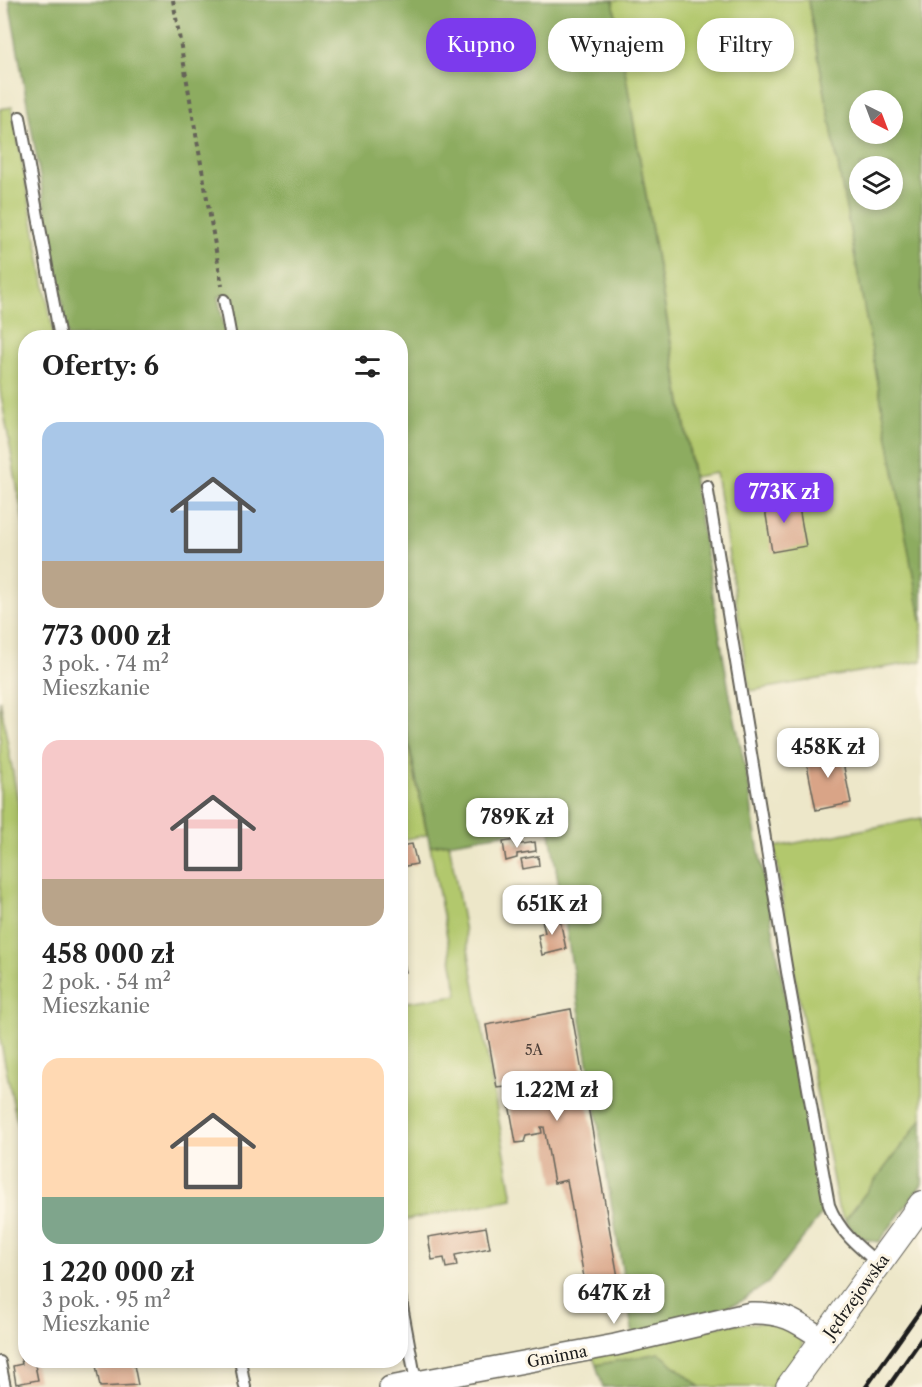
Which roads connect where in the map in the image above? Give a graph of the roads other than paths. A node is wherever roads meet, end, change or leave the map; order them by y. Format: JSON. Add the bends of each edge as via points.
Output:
{"nodes":[{"id":1,"x":20,"y":117,"type":"dead end"},
{"id":2,"x":224,"y":300,"type":"road end"},
{"id":3,"x":59,"y":330,"type":"edge"},
{"id":4,"x":230,"y":330,"type":"edge"},
{"id":5,"x":707,"y":486,"type":"dead end"},
{"id":6,"x":922,"y":1204,"type":"edge"},
{"id":7,"x":879,"y":1264,"type":"junction"},
{"id":8,"x":408,"y":1338,"type":"edge"},
{"id":9,"x":824,"y":1340,"type":"junction"},
{"id":10,"x":0,"y":1362,"type":"edge"},
{"id":11,"x":241,"y":1368,"type":"edge"},
{"id":12,"x":416,"y":1382,"type":"junction"},
{"id":13,"x":5,"y":1387,"type":"edge"},
{"id":14,"x":245,"y":1387,"type":"edge"},
{"id":15,"x":390,"y":1387,"type":"edge"},
{"id":16,"x":789,"y":1387,"type":"edge"}],
"edges":[{"from":1,"to":3,"type":"lane"},
{"from":2,"to":4,"type":"lane"},
{"from":5,"to":7,"type":"lane","via":[[829,1204],[835,1221],[852,1242]]},
{"from":6,"to":7,"type":"street","name":"Jędrzejowska"},
{"from":7,"to":9,"type":"street","name":"Jędrzejowska"},
{"from":8,"to":12,"type":"lane"},
{"from":9,"to":12,"type":"street","name":"Gminna","via":[[787,1316],[751,1313],[615,1345]]},
{"from":9,"to":16,"type":"street","name":"Jędrzejowska"},
{"from":10,"to":13,"type":"lane"},
{"from":11,"to":14,"type":"lane"},
{"from":12,"to":15,"type":"street","name":"Gminna"}]}
